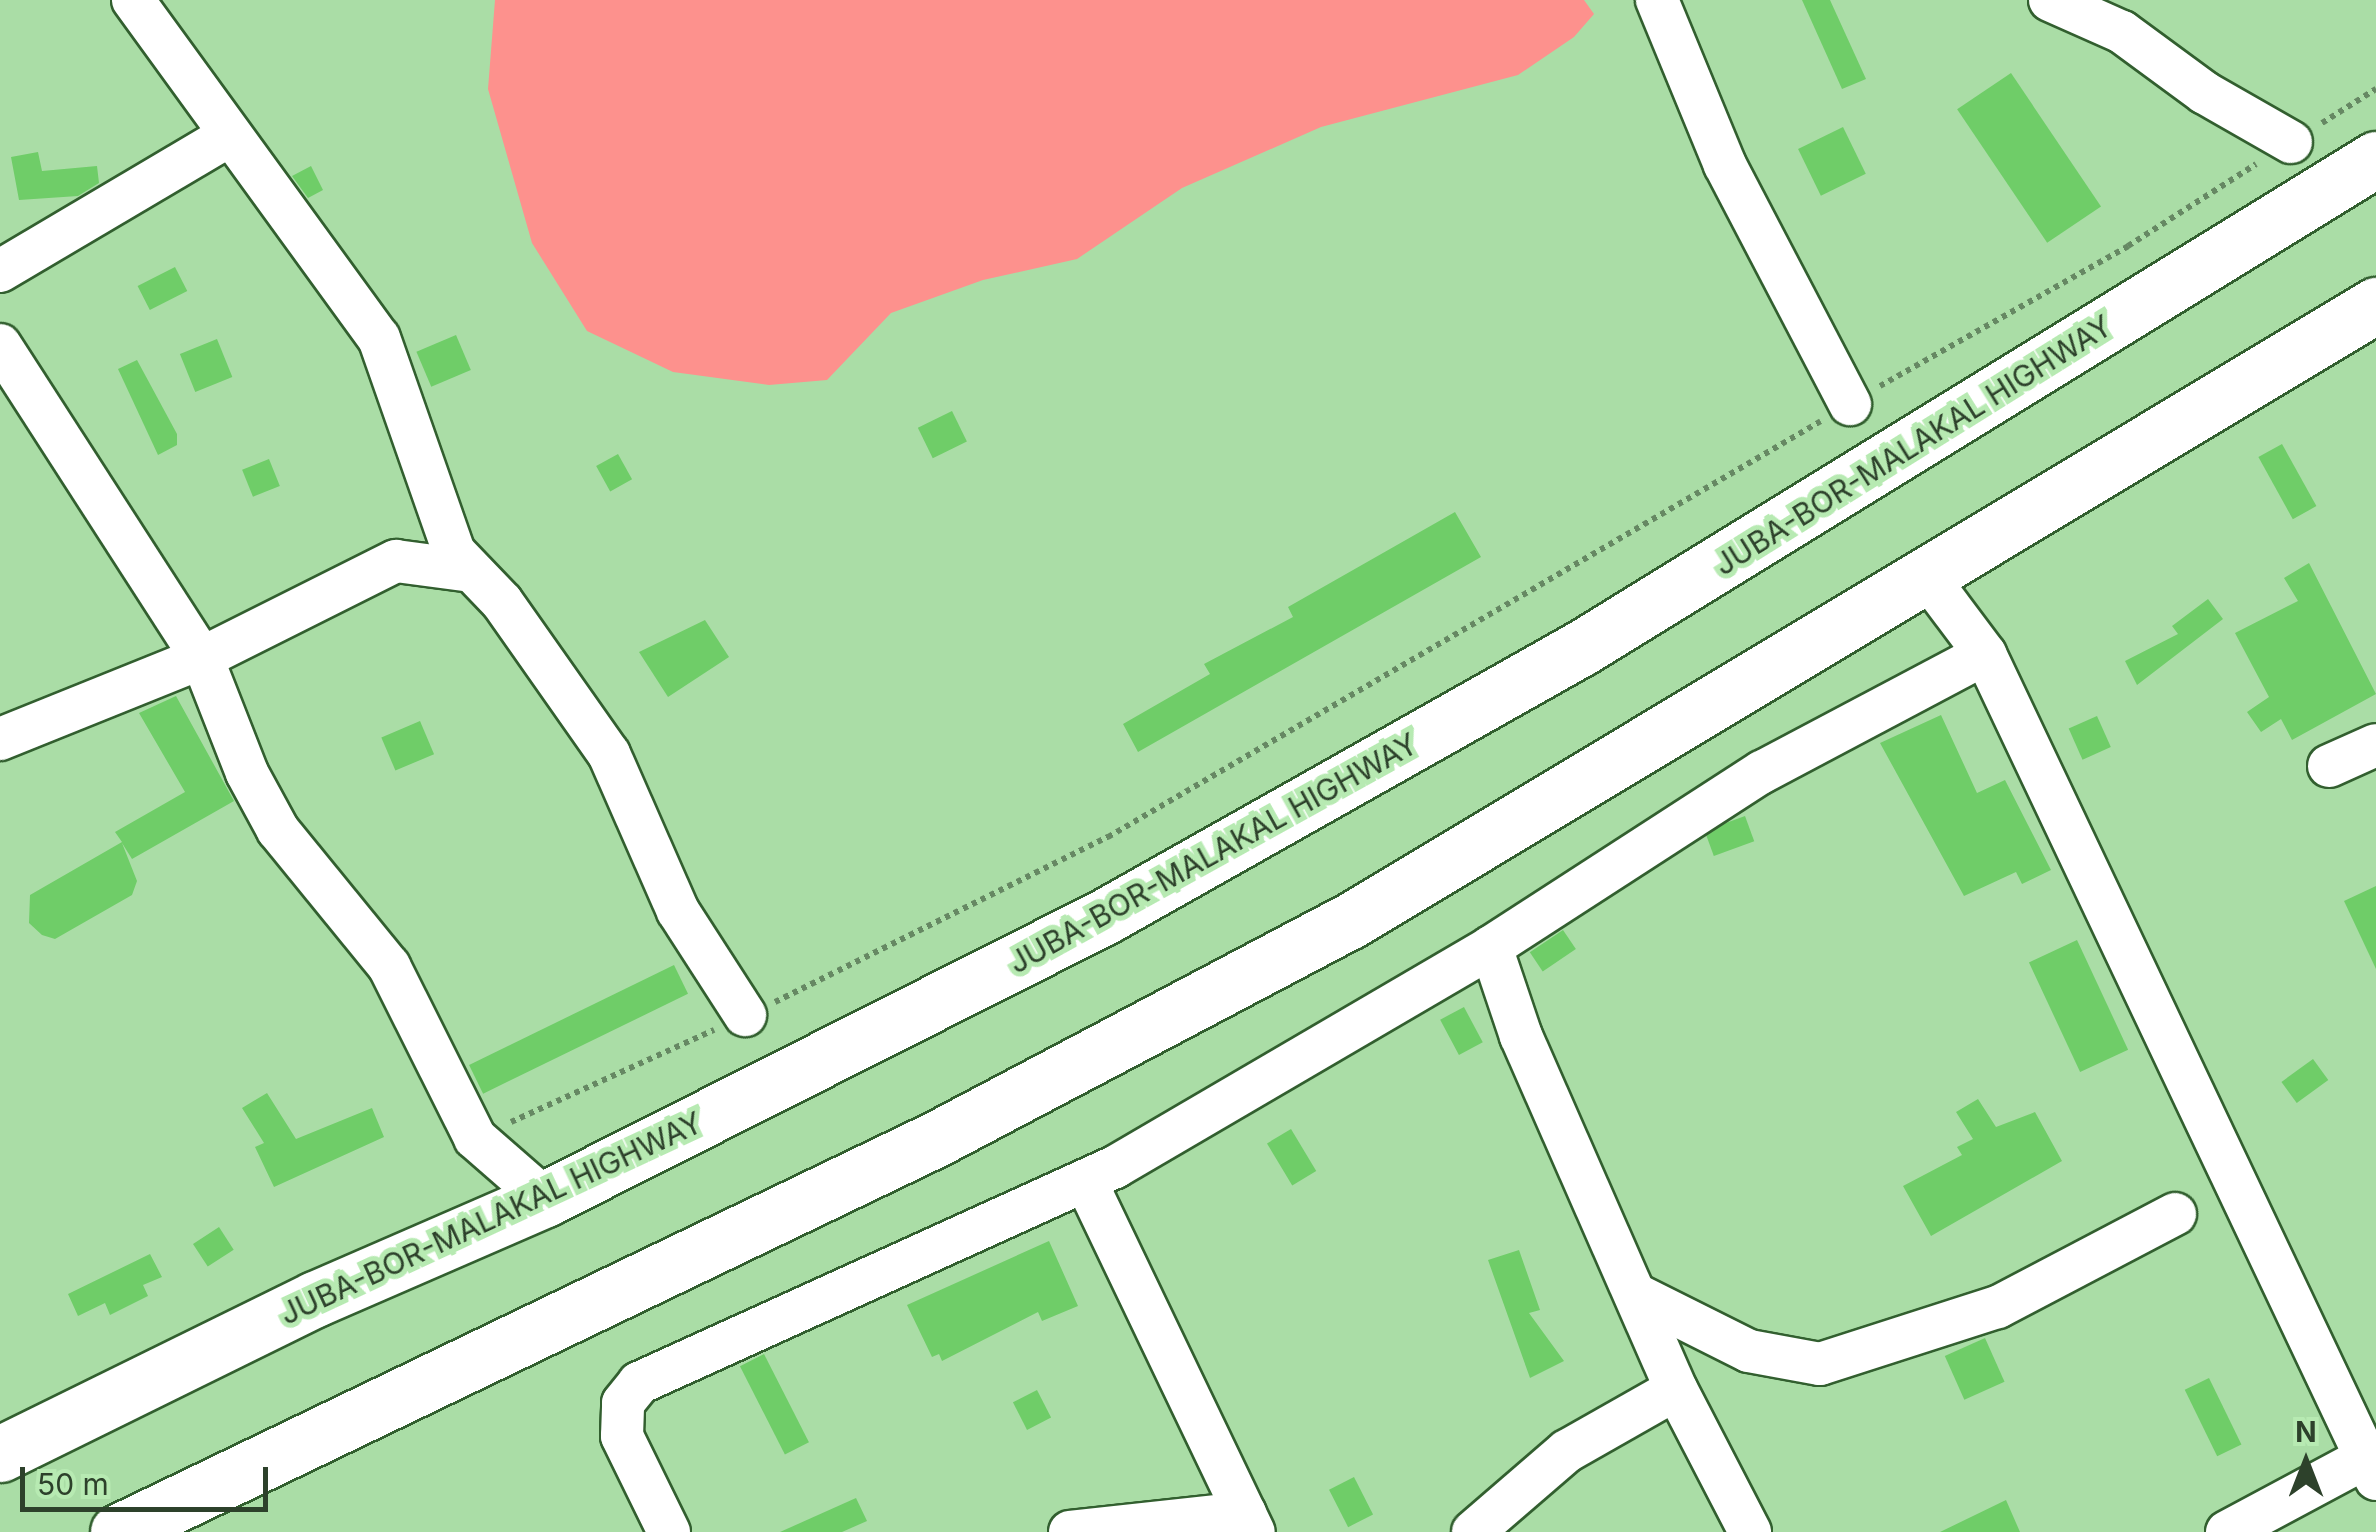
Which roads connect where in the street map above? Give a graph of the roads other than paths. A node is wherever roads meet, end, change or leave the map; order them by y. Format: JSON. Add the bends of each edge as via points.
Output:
{"nodes":[{"id":1,"x":133,"y":0,"type":"edge"},
{"id":2,"x":1656,"y":0,"type":"edge"},
{"id":3,"x":2050,"y":0,"type":"edge"},
{"id":4,"x":228,"y":136,"type":"junction"},
{"id":5,"x":2292,"y":142,"type":"road end"},
{"id":6,"x":2376,"y":159,"type":"edge"},
{"id":7,"x":0,"y":272,"type":"edge"},
{"id":8,"x":2376,"y":305,"type":"edge"},
{"id":9,"x":0,"y":345,"type":"edge"},
{"id":10,"x":1850,"y":404,"type":"road end"},
{"id":11,"x":471,"y":570,"type":"junction"},
{"id":12,"x":1928,"y":578,"type":"junction"},
{"id":13,"x":1985,"y":654,"type":"junction"},
{"id":14,"x":202,"y":658,"type":"junction"},
{"id":15,"x":0,"y":739,"type":"edge"},
{"id":16,"x":2376,"y":745,"type":"edge"},
{"id":17,"x":2329,"y":766,"type":"dead end"},
{"id":18,"x":1491,"y":947,"type":"junction"},
{"id":19,"x":746,"y":1016,"type":"road end"},
{"id":20,"x":1086,"y":1182,"type":"junction"},
{"id":21,"x":544,"y":1199,"type":"junction"},
{"id":22,"x":2175,"y":1214,"type":"dead end"},
{"id":23,"x":1635,"y":1294,"type":"junction"},
{"id":24,"x":1676,"y":1389,"type":"junction"},
{"id":25,"x":0,"y":1454,"type":"edge"},
{"id":26,"x":2372,"y":1463,"type":"edge"},
{"id":27,"x":1250,"y":1522,"type":"edge"},
{"id":28,"x":673,"y":1527,"type":"edge"},
{"id":29,"x":118,"y":1532,"type":"edge"},
{"id":30,"x":1070,"y":1532,"type":"edge"},
{"id":31,"x":1473,"y":1532,"type":"edge"},
{"id":32,"x":1750,"y":1532,"type":"edge"},
{"id":33,"x":2228,"y":1532,"type":"edge"}],
"edges":[{"from":1,"to":4,"type":"street"},
{"from":2,"to":10,"type":"street","via":[[1725,164]]},
{"from":3,"to":5,"type":"street","via":[[2122,32],[2205,93]]},
{"from":4,"to":7,"type":"street"},
{"from":4,"to":11,"type":"street","via":[[379,338],[444,532]]},
{"from":6,"to":21,"type":"highway","name":"JUBA-BOR-MALAKAL HIGHWAY","via":[[1549,667],[1104,917]]},
{"from":8,"to":12,"type":"highway"},
{"from":9,"to":14,"type":"street"},
{"from":11,"to":14,"type":"street","via":[[396,561]]},
{"from":11,"to":19,"type":"street","via":[[502,602],[609,754],[678,911]]},
{"from":12,"to":13,"type":"street"},
{"from":12,"to":29,"type":"highway","via":[[1350,921],[849,1182]]},
{"from":13,"to":18,"type":"street","via":[[1762,772]]},
{"from":13,"to":26,"type":"street"},
{"from":14,"to":15,"type":"street"},
{"from":14,"to":21,"type":"street","via":[[247,773],[278,830],[389,966],[475,1138]]},
{"from":16,"to":17,"type":"street"},
{"from":18,"to":20,"type":"street"},
{"from":18,"to":23,"type":"street","via":[[1521,1036]]},
{"from":20,"to":27,"type":"street"},
{"from":20,"to":28,"type":"street","via":[[639,1383],[623,1403],[622,1436]]},
{"from":21,"to":25,"type":"highway","name":"JUBA-BOR-MALAKAL HIGHWAY","via":[[315,1299]]},
{"from":22,"to":23,"type":"street","via":[[1998,1307],[1820,1364],[1749,1351]]},
{"from":23,"to":24,"type":"street"},
{"from":24,"to":31,"type":"street","via":[[1567,1450]]},
{"from":24,"to":32,"type":"street"},
{"from":26,"to":33,"type":"street"},
{"from":27,"to":30,"type":"street"}]}
